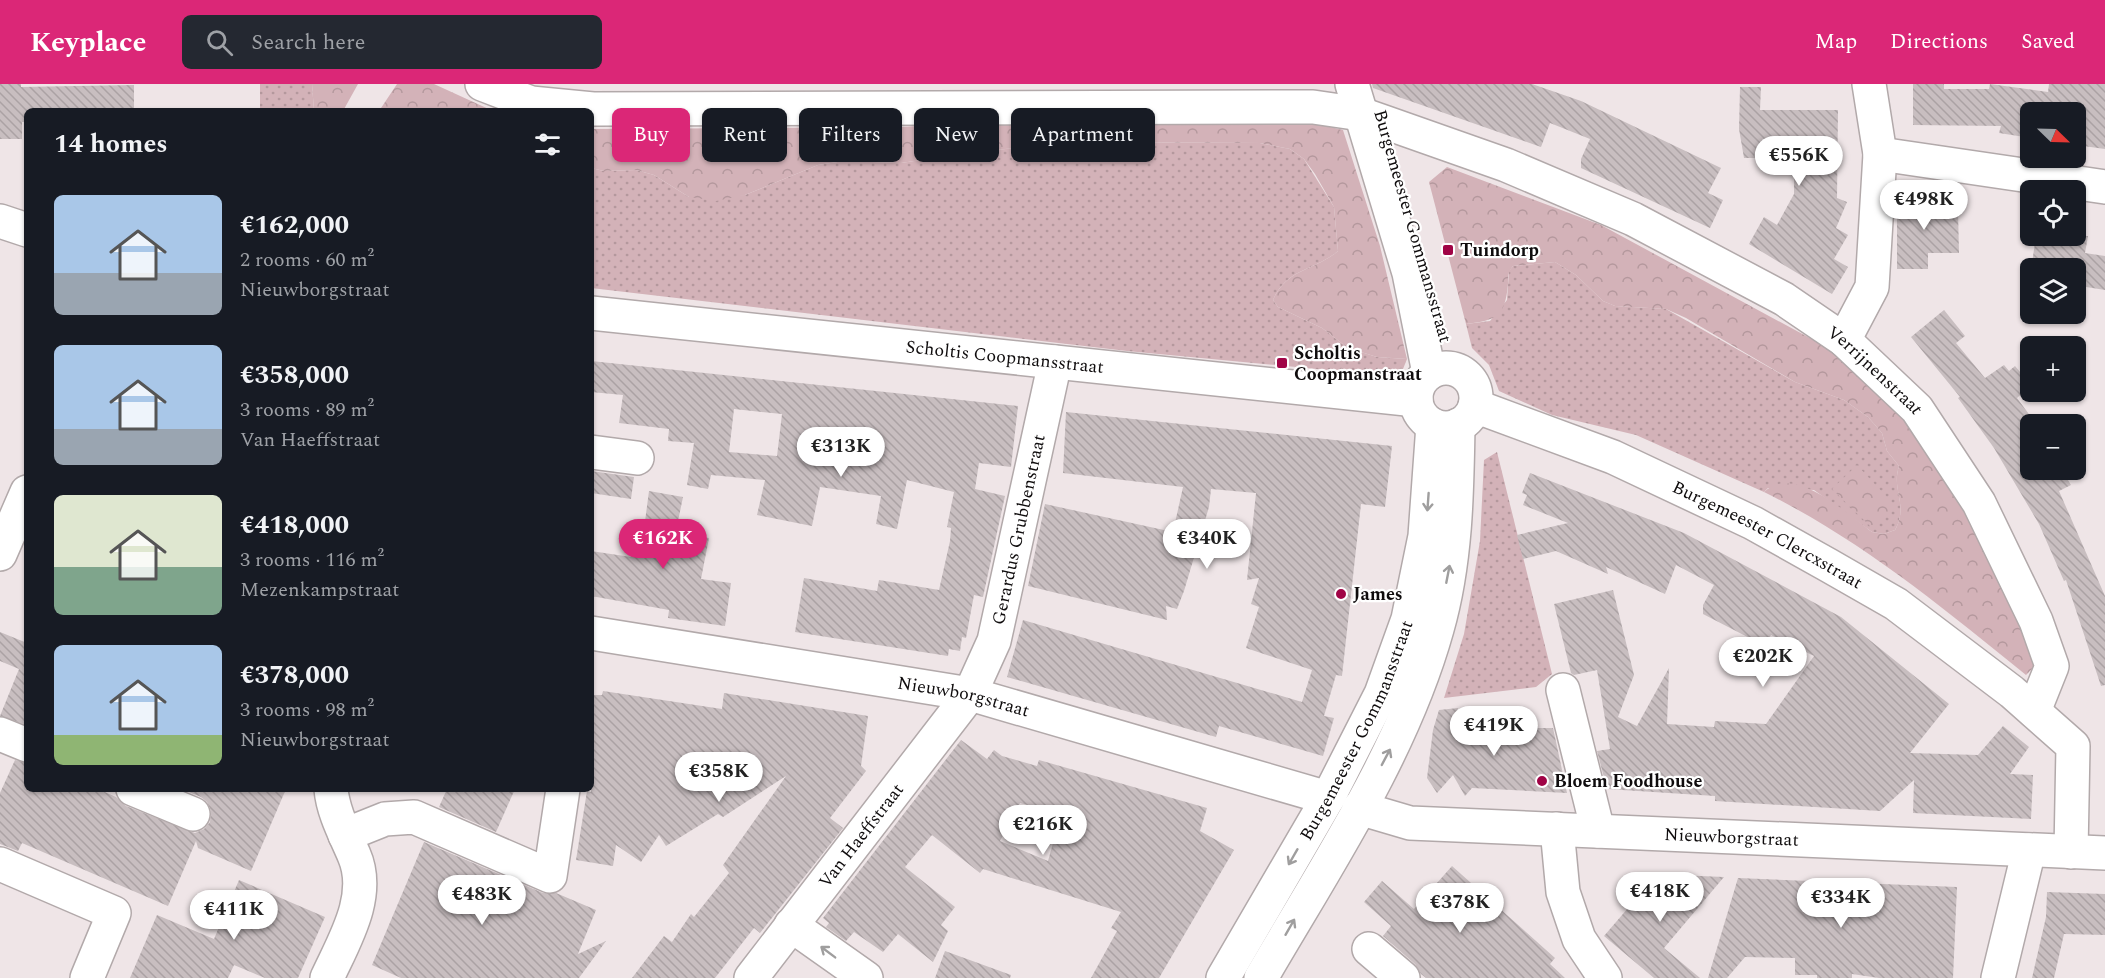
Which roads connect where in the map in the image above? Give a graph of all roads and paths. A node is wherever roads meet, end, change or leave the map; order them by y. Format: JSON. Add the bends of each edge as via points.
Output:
{"nodes":[{"id":1,"x":482,"y":84,"type":"edge"},
{"id":2,"x":1373,"y":84,"type":"edge"},
{"id":3,"x":1869,"y":84,"type":"edge"},
{"id":4,"x":1366,"y":107,"type":"edge"},
{"id":5,"x":583,"y":108,"type":"edge"},
{"id":6,"x":594,"y":109,"type":"edge"},
{"id":7,"x":1880,"y":154,"type":"junction"},
{"id":8,"x":2105,"y":186,"type":"edge"},
{"id":9,"x":0,"y":221,"type":"edge"},
{"id":10,"x":24,"y":229,"type":"edge"},
{"id":11,"x":594,"y":313,"type":"edge"},
{"id":12,"x":1844,"y":340,"type":"junction"},
{"id":13,"x":1055,"y":362,"type":"junction"},
{"id":14,"x":1444,"y":400,"type":"junction"},
{"id":15,"x":594,"y":452,"type":"edge"},
{"id":16,"x":636,"y":458,"type":"dead end"},
{"id":17,"x":24,"y":499,"type":"edge"},
{"id":18,"x":0,"y":554,"type":"edge"},
{"id":19,"x":594,"y":633,"type":"edge"},
{"id":20,"x":1563,"y":690,"type":"dead end"},
{"id":21,"x":970,"y":694,"type":"junction"},
{"id":22,"x":2034,"y":711,"type":"junction"},
{"id":23,"x":0,"y":734,"type":"edge"},
{"id":24,"x":24,"y":744,"type":"edge"},
{"id":25,"x":140,"y":792,"type":"edge"},
{"id":26,"x":332,"y":792,"type":"edge"},
{"id":27,"x":563,"y":792,"type":"edge"},
{"id":28,"x":1328,"y":798,"type":"junction"},
{"id":29,"x":1359,"y":808,"type":"junction"},
{"id":30,"x":193,"y":814,"type":"dead end"},
{"id":31,"x":1557,"y":829,"type":"junction"},
{"id":32,"x":1598,"y":831,"type":"junction"},
{"id":33,"x":345,"y":835,"type":"junction"},
{"id":34,"x":2029,"y":850,"type":"junction"},
{"id":35,"x":2071,"y":852,"type":"junction"},
{"id":36,"x":2105,"y":853,"type":"edge"},
{"id":37,"x":0,"y":864,"type":"edge"},
{"id":38,"x":791,"y":925,"type":"junction"},
{"id":39,"x":1369,"y":949,"type":"dead end"},
{"id":40,"x":337,"y":975,"type":"edge"},
{"id":41,"x":87,"y":978,"type":"edge"},
{"id":42,"x":751,"y":978,"type":"edge"},
{"id":43,"x":866,"y":978,"type":"edge"},
{"id":44,"x":1223,"y":978,"type":"edge"},
{"id":45,"x":1261,"y":978,"type":"edge"},
{"id":46,"x":1403,"y":978,"type":"edge"},
{"id":47,"x":1605,"y":978,"type":"edge"},
{"id":48,"x":1998,"y":978,"type":"edge"}],
"edges":[{"from":1,"to":5,"type":"street","name":"Verrijnenstraat","via":[[531,103]]},
{"from":2,"to":4,"type":"street","name":"Burgemeester Gommansstraat"},
{"from":3,"to":7,"type":"street"},
{"from":4,"to":6,"type":"street","name":"Verrijnenstraat"},
{"from":4,"to":12,"type":"street","name":"Verrijnenstraat","via":[[1633,219],[1784,298]]},
{"from":4,"to":14,"type":"street","name":"Burgemeester Gommansstraat","via":[[1426,259]]},
{"from":7,"to":8,"type":"street"},
{"from":7,"to":12,"type":"street","via":[[1872,287]]},
{"from":9,"to":10,"type":"street"},
{"from":11,"to":13,"type":"street","name":"Scholtis Coopmansstraat"},
{"from":12,"to":22,"type":"street","name":"Verrijnenstraat","via":[[1917,409],[1979,503],[2036,621],[2052,666]]},
{"from":13,"to":14,"type":"street","name":"Scholtis Coopmansstraat"},
{"from":13,"to":21,"type":"street","name":"Gerardus Grubbenstraat","via":[[994,641]]},
{"from":14,"to":22,"type":"street","name":"Burgemeester Clercxstraat","via":[[1613,457],[1753,523],[1896,604]]},
{"from":14,"to":28,"type":"street","name":"Burgemeester Gommansstraat","one_way":true,"via":[[1425,536],[1408,619],[1382,694]]},
{"from":29,"to":14,"type":"street","name":"Burgemeester Gommansstraat","one_way":true,"via":[[1412,707],[1438,627],[1454,541]]},
{"from":15,"to":16,"type":"street"},
{"from":17,"to":18,"type":"street"},
{"from":19,"to":21,"type":"street","name":"Nieuwborgstraat"},
{"from":20,"to":32,"type":"street"},
{"from":21,"to":28,"type":"street","name":"Nieuwborgstraat"},
{"from":21,"to":38,"type":"street","name":"Van Haeffstraat"},
{"from":22,"to":35,"type":"street","via":[[2073,746]]},
{"from":23,"to":24,"type":"street"},
{"from":25,"to":30,"type":"street"},
{"from":26,"to":33,"type":"street"},
{"from":27,"to":33,"type":"street","via":[[550,876],[414,817],[385,819]]},
{"from":28,"to":44,"type":"street","name":"Burgemeester Gommansstraat","one_way":true},
{"from":29,"to":31,"type":"street","name":"Nieuwborgstraat","via":[[1410,823]]},
{"from":45,"to":29,"type":"street","name":"Burgemeester Gommansstraat","one_way":true},
{"from":31,"to":32,"type":"street","name":"Nieuwborgstraat"},
{"from":31,"to":47,"type":"street","via":[[1563,892],[1580,939]]},
{"from":32,"to":34,"type":"street","name":"Nieuwborgstraat"},
{"from":33,"to":40,"type":"street","via":[[358,866],[361,887]]},
{"from":34,"to":35,"type":"street","name":"Nieuwborgstraat"},
{"from":34,"to":48,"type":"street"},
{"from":35,"to":36,"type":"street","name":"Nieuwborgstraat"},
{"from":37,"to":41,"type":"street","via":[[114,913]]},
{"from":38,"to":42,"type":"street","name":"Van Haeffstraat"},
{"from":43,"to":38,"type":"street","one_way":true},
{"from":39,"to":46,"type":"street"}]}
